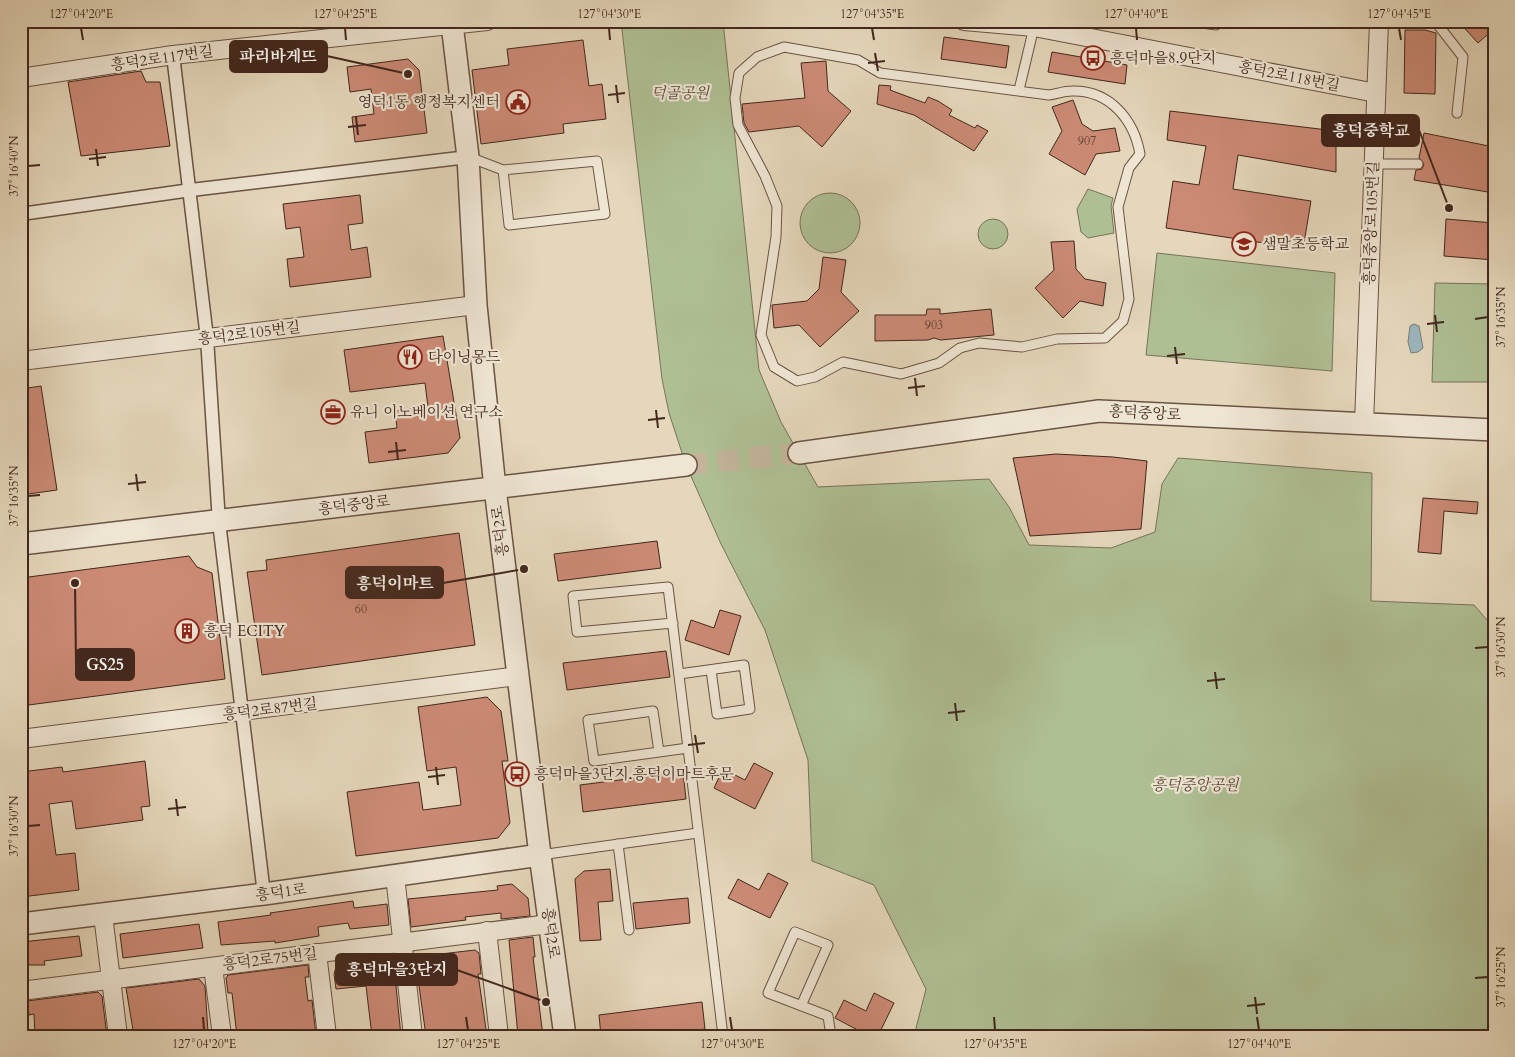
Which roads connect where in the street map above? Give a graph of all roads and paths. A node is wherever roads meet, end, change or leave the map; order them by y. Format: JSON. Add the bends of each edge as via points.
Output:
{"nodes":[{"id":1,"x":487,"y":21,"type":"edge"},
{"id":2,"x":964,"y":21,"type":"edge"},
{"id":3,"x":1189,"y":21,"type":"edge"},
{"id":4,"x":1379,"y":21,"type":"edge"},
{"id":5,"x":1435,"y":21,"type":"edge"},
{"id":6,"x":452,"y":23,"type":"edge"},
{"id":7,"x":1216,"y":25,"type":"dead end"},
{"id":8,"x":1034,"y":27,"type":"junction"},
{"id":9,"x":173,"y":54,"type":"junction"},
{"id":10,"x":21,"y":78,"type":"edge"},
{"id":11,"x":1019,"y":90,"type":"junction"},
{"id":12,"x":1376,"y":93,"type":"junction"},
{"id":13,"x":1457,"y":113,"type":"dead end"},
{"id":14,"x":468,"y":157,"type":"junction"},
{"id":15,"x":1374,"y":164,"type":"junction"},
{"id":16,"x":1418,"y":164,"type":"dead end"},
{"id":17,"x":503,"y":170,"type":"junction"},
{"id":18,"x":191,"y":190,"type":"junction"},
{"id":19,"x":21,"y":214,"type":"edge"},
{"id":20,"x":476,"y":305,"type":"junction"},
{"id":21,"x":207,"y":338,"type":"junction"},
{"id":22,"x":21,"y":361,"type":"edge"},
{"id":23,"x":1364,"y":424,"type":"junction"},
{"id":24,"x":1494,"y":430,"type":"edge"},
{"id":25,"x":799,"y":453,"type":"tunnel mouth"},
{"id":26,"x":686,"y":465,"type":"tunnel mouth"},
{"id":27,"x":495,"y":488,"type":"junction"},
{"id":28,"x":219,"y":522,"type":"junction"},
{"id":29,"x":21,"y":544,"type":"edge"},
{"id":30,"x":673,"y":623,"type":"junction"},
{"id":31,"x":711,"y":670,"type":"junction"},
{"id":32,"x":679,"y":674,"type":"junction"},
{"id":33,"x":518,"y":676,"type":"junction"},
{"id":34,"x":242,"y":713,"type":"junction"},
{"id":35,"x":21,"y":739,"type":"edge"},
{"id":36,"x":688,"y":748,"type":"junction"},
{"id":37,"x":659,"y":752,"type":"junction"},
{"id":38,"x":698,"y":833,"type":"junction"},
{"id":39,"x":618,"y":844,"type":"junction"},
{"id":40,"x":540,"y":855,"type":"junction"},
{"id":41,"x":395,"y":876,"type":"junction"},
{"id":42,"x":264,"y":894,"type":"junction"},
{"id":43,"x":103,"y":915,"type":"junction"},
{"id":44,"x":21,"y":924,"type":"edge"},
{"id":45,"x":550,"y":924,"type":"junction"},
{"id":46,"x":629,"y":930,"type":"dead end"},
{"id":47,"x":487,"y":932,"type":"junction"},
{"id":48,"x":401,"y":942,"type":"junction"},
{"id":49,"x":317,"y":953,"type":"junction"},
{"id":50,"x":214,"y":967,"type":"junction"},
{"id":51,"x":111,"y":980,"type":"junction"},
{"id":52,"x":21,"y":992,"type":"edge"},
{"id":53,"x":801,"y":1006,"type":"junction"},
{"id":54,"x":118,"y":1036,"type":"edge"},
{"id":55,"x":222,"y":1036,"type":"edge"},
{"id":56,"x":327,"y":1036,"type":"edge"},
{"id":57,"x":413,"y":1036,"type":"edge"},
{"id":58,"x":500,"y":1036,"type":"edge"},
{"id":59,"x":565,"y":1036,"type":"edge"},
{"id":60,"x":723,"y":1036,"type":"edge"},
{"id":61,"x":831,"y":1036,"type":"edge"}],
"edges":[{"from":1,"to":6,"type":"street"},
{"from":2,"to":8,"type":"street","name":"흥덕2로118번길"},
{"from":3,"to":7,"type":"lane"},
{"from":4,"to":12,"type":"street","name":"흥덕중앙로105번길"},
{"from":5,"to":13,"type":"lane","via":[[1463,56]]},
{"from":6,"to":9,"type":"street","name":"흥덕2로117번길"},
{"from":6,"to":14,"type":"street","name":"흥덕2로"},
{"from":8,"to":11,"type":"lane"},
{"from":8,"to":12,"type":"street","name":"흥덕2로118번길"},
{"from":9,"to":10,"type":"street","name":"흥덕2로117번길"},
{"from":9,"to":18,"type":"street"},
{"from":11,"to":11,"type":"lane","via":[[880,74],[858,60],[784,47],[757,57],[740,73],[735,98],[738,125],[777,206],[776,237],[761,335],[774,367],[798,380],[815,377],[843,362],[901,374],[939,363],[960,348],[979,344],[1022,347],[1057,339],[1105,338],[1123,321],[1129,298],[1118,207],[1129,168],[1140,154],[1137,136],[1122,112],[1102,97],[1073,91],[1049,95]]},
{"from":12,"to":15,"type":"street","name":"흥덕중앙로105번길"},
{"from":14,"to":17,"type":"lane"},
{"from":14,"to":18,"type":"street"},
{"from":14,"to":20,"type":"street","name":"흥덕2로"},
{"from":15,"to":16,"type":"lane"},
{"from":15,"to":23,"type":"street","name":"흥덕중앙로105번길"},
{"from":17,"to":17,"type":"lane","via":[[597,161],[605,214],[509,224]]},
{"from":18,"to":19,"type":"street"},
{"from":18,"to":21,"type":"street"},
{"from":20,"to":21,"type":"street","name":"흥덕2로105번길"},
{"from":20,"to":27,"type":"street","name":"흥덕2로"},
{"from":21,"to":22,"type":"street","name":"흥덕2로105번길"},
{"from":21,"to":28,"type":"street"},
{"from":23,"to":24,"type":"street","name":"흥덕중앙로"},
{"from":23,"to":25,"type":"street","name":"흥덕중앙로","via":[[1100,411]]},
{"from":26,"to":27,"type":"street","name":"흥덕중앙로"},
{"from":27,"to":28,"type":"street","name":"흥덕중앙로"},
{"from":27,"to":33,"type":"street","name":"흥덕2로"},
{"from":28,"to":29,"type":"street","name":"흥덕중앙로"},
{"from":28,"to":34,"type":"street"},
{"from":30,"to":30,"type":"lane","via":[[577,632],[573,596],[668,587]]},
{"from":30,"to":32,"type":"lane"},
{"from":31,"to":31,"type":"lane","via":[[744,665],[750,709],[717,714]]},
{"from":31,"to":32,"type":"lane"},
{"from":32,"to":36,"type":"lane"},
{"from":33,"to":34,"type":"street","name":"흥덕2로87번길"},
{"from":33,"to":40,"type":"street","name":"흥덕2로"},
{"from":34,"to":35,"type":"street","name":"흥덕2로87번길"},
{"from":34,"to":42,"type":"street"},
{"from":36,"to":37,"type":"lane"},
{"from":36,"to":38,"type":"lane"},
{"from":37,"to":37,"type":"lane","via":[[594,761],[588,720],[653,711]]},
{"from":38,"to":39,"type":"lane"},
{"from":38,"to":60,"type":"lane"},
{"from":39,"to":40,"type":"lane"},
{"from":39,"to":46,"type":"lane"},
{"from":40,"to":41,"type":"street","name":"흥덕1로"},
{"from":40,"to":45,"type":"street","name":"흥덕2로"},
{"from":41,"to":42,"type":"street","name":"흥덕1로"},
{"from":41,"to":48,"type":"street"},
{"from":42,"to":43,"type":"street","name":"흥덕1로"},
{"from":43,"to":44,"type":"street","name":"흥덕1로"},
{"from":43,"to":51,"type":"street"},
{"from":45,"to":47,"type":"street","name":"흥덕2로75번길"},
{"from":45,"to":59,"type":"street","name":"흥덕2로"},
{"from":47,"to":48,"type":"street","name":"흥덕2로75번길"},
{"from":47,"to":58,"type":"street"},
{"from":48,"to":49,"type":"street","name":"흥덕2로75번길"},
{"from":48,"to":57,"type":"street"},
{"from":49,"to":50,"type":"street","name":"흥덕2로75번길"},
{"from":49,"to":56,"type":"street"},
{"from":50,"to":51,"type":"street","name":"흥덕2로75번길"},
{"from":50,"to":55,"type":"street"},
{"from":51,"to":52,"type":"street","name":"흥덕2로75번길"},
{"from":51,"to":54,"type":"street"},
{"from":53,"to":53,"type":"lane","via":[[768,993],[795,932],[828,945]]},
{"from":53,"to":61,"type":"lane","via":[[828,1016]]}]}
